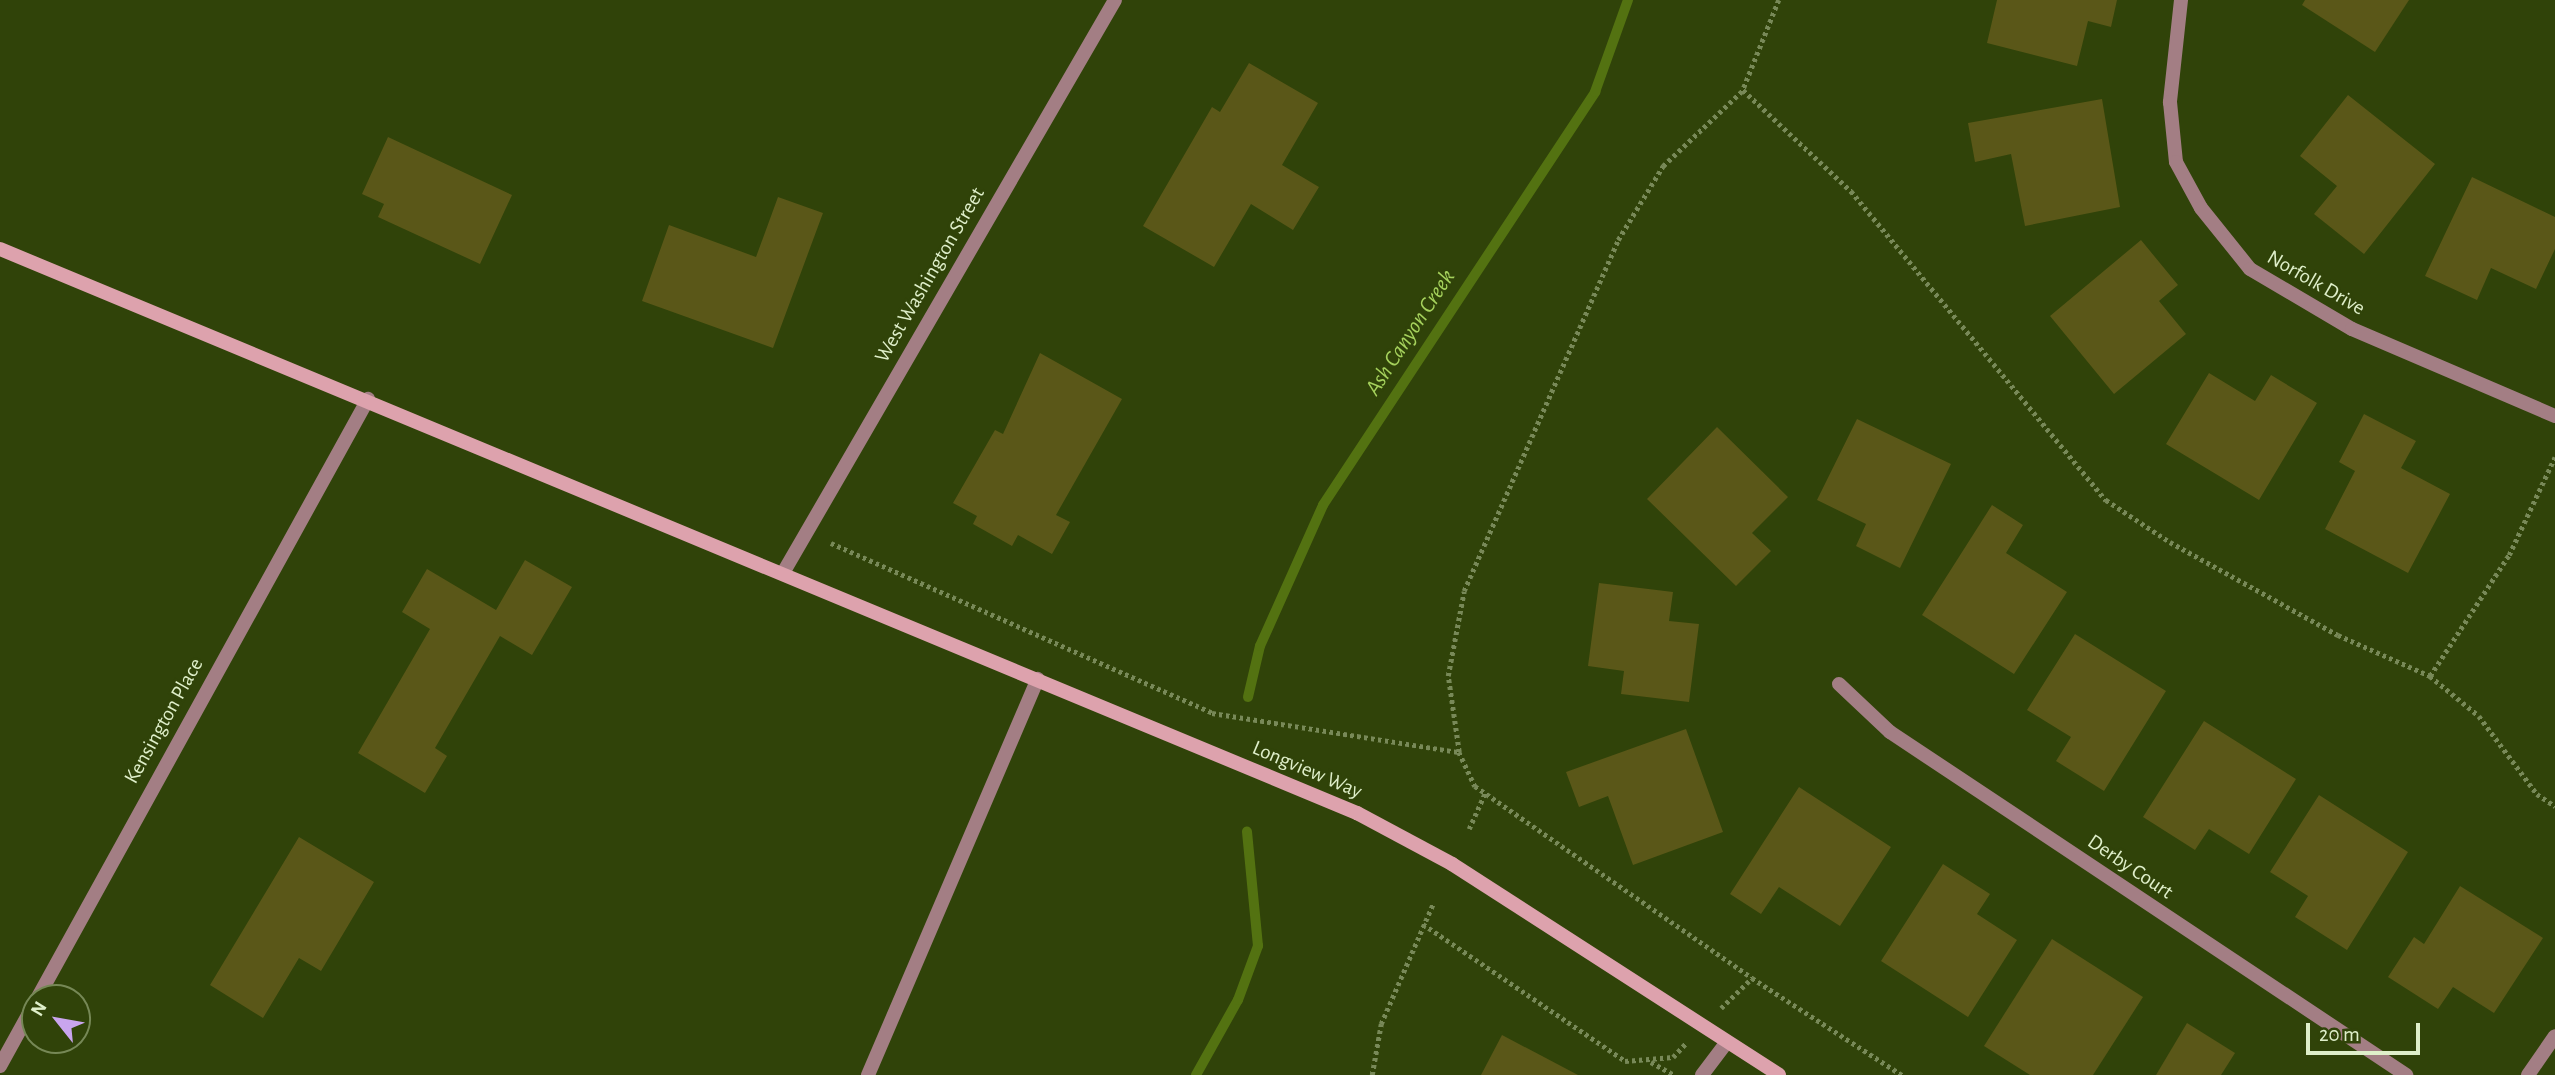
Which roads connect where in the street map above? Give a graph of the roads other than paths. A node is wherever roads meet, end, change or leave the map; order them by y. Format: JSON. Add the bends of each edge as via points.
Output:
{"nodes":[{"id":1,"x":1115,"y":0,"type":"edge"},
{"id":2,"x":2181,"y":0,"type":"edge"},
{"id":3,"x":0,"y":249,"type":"edge"},
{"id":4,"x":368,"y":399,"type":"junction"},
{"id":5,"x":2555,"y":416,"type":"edge"},
{"id":6,"x":783,"y":573,"type":"junction"},
{"id":7,"x":1038,"y":679,"type":"junction"},
{"id":8,"x":1839,"y":684,"type":"dead end"},
{"id":9,"x":2555,"y":1036,"type":"edge"},
{"id":10,"x":1727,"y":1042,"type":"junction"},
{"id":11,"x":0,"y":1066,"type":"edge"},
{"id":12,"x":868,"y":1075,"type":"edge"},
{"id":13,"x":1702,"y":1075,"type":"edge"},
{"id":14,"x":1779,"y":1075,"type":"edge"},
{"id":15,"x":2406,"y":1075,"type":"edge"},
{"id":16,"x":2528,"y":1075,"type":"edge"}],
"edges":[{"from":1,"to":6,"type":"street","name":"West Washington Street"},
{"from":2,"to":5,"type":"street","name":"Norfolk Drive","via":[[2170,102],[2176,162],[2201,208],[2250,269],[2352,329]]},
{"from":3,"to":4,"type":"street","name":"Longview Way"},
{"from":4,"to":6,"type":"street","name":"Longview Way"},
{"from":4,"to":11,"type":"street","name":"Kensington Place"},
{"from":6,"to":7,"type":"street","name":"Longview Way"},
{"from":7,"to":10,"type":"street","name":"Longview Way","via":[[1357,813],[1452,863]]},
{"from":7,"to":12,"type":"street"},
{"from":8,"to":15,"type":"street","name":"Derby Court","via":[[1890,732]]},
{"from":9,"to":16,"type":"street"},
{"from":10,"to":13,"type":"street"},
{"from":10,"to":14,"type":"street","name":"Longview Way"}]}
